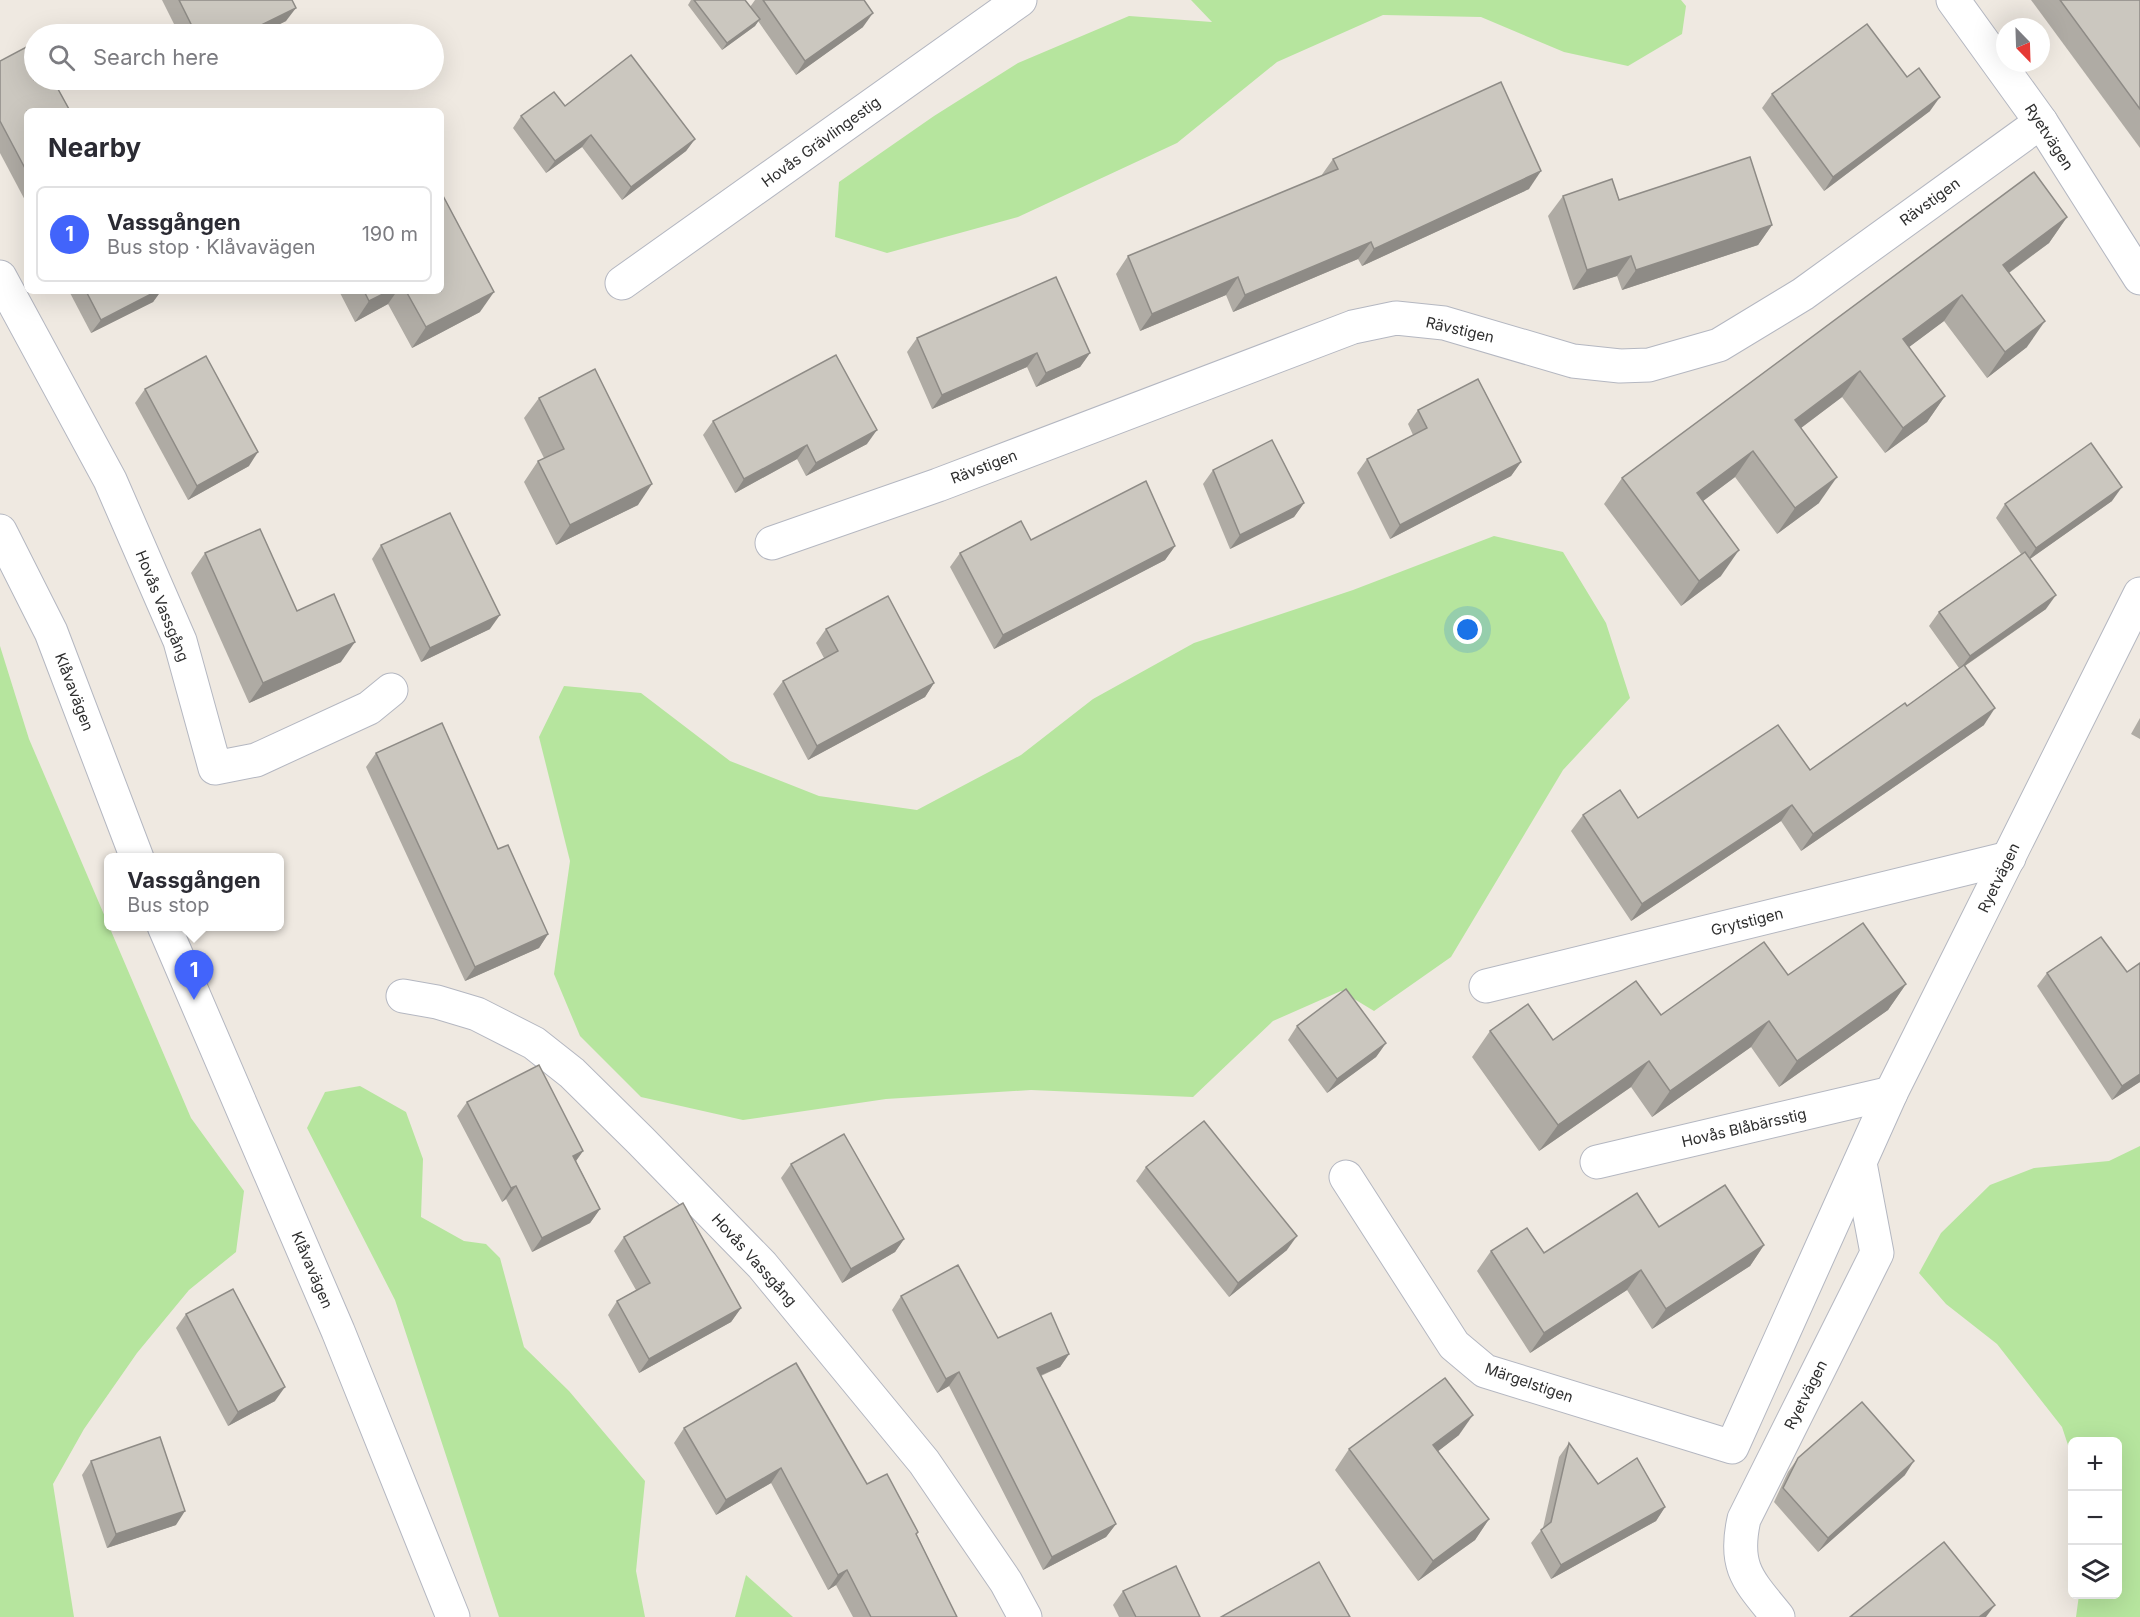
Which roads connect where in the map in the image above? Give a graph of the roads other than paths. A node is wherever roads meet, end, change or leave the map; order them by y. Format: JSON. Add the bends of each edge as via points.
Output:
{"nodes":[{"id":1,"x":1020,"y":0,"type":"edge"},
{"id":2,"x":1953,"y":0,"type":"edge"},
{"id":3,"x":2041,"y":122,"type":"junction"},
{"id":4,"x":0,"y":277,"type":"edge"},
{"id":5,"x":2140,"y":278,"type":"edge"},
{"id":6,"x":622,"y":283,"type":"dead end"},
{"id":7,"x":0,"y":531,"type":"edge"},
{"id":8,"x":772,"y":543,"type":"dead end"},
{"id":9,"x":2140,"y":594,"type":"edge"},
{"id":10,"x":392,"y":690,"type":"dead end"},
{"id":11,"x":135,"y":853,"type":"edge"},
{"id":12,"x":2009,"y":858,"type":"junction"},
{"id":13,"x":166,"y":931,"type":"edge"},
{"id":14,"x":1486,"y":986,"type":"dead end"},
{"id":15,"x":403,"y":996,"type":"dead end"},
{"id":16,"x":1891,"y":1094,"type":"junction"},
{"id":17,"x":1597,"y":1162,"type":"dead end"},
{"id":18,"x":1860,"y":1163,"type":"junction"},
{"id":19,"x":1346,"y":1177,"type":"dead end"},
{"id":20,"x":1732,"y":1447,"type":"joint"},
{"id":21,"x":453,"y":1617,"type":"edge"},
{"id":22,"x":1025,"y":1617,"type":"edge"},
{"id":23,"x":1778,"y":1617,"type":"edge"}],
"edges":[{"from":1,"to":6,"type":"street","name":"Hovås Grävlingestig"},
{"from":2,"to":3,"type":"street","name":"Ryetvägen"},
{"from":3,"to":5,"type":"street","name":"Ryetvägen"},
{"from":3,"to":8,"type":"street","name":"Rävstigen","via":[[1803,294],[1719,345],[1649,365],[1620,366],[1573,362],[1444,323],[1396,318],[1353,327],[938,485]]},
{"from":4,"to":10,"type":"street","name":"Hovås Vassgång","via":[[110,480],[180,641],[215,768],[256,760],[369,708]]},
{"from":7,"to":11,"type":"street","name":"Klåvavägen","via":[[51,632]]},
{"from":9,"to":12,"type":"street","name":"Ryetvägen"},
{"from":12,"to":14,"type":"street","name":"Grytstigen"},
{"from":12,"to":16,"type":"street","name":"Ryetvägen"},
{"from":13,"to":21,"type":"street","name":"Klåvavägen","via":[[334,1320]]},
{"from":15,"to":22,"type":"street","name":"Hovås Vassgång","via":[[477,1014],[534,1043],[572,1073],[641,1141],[762,1264],[913,1449],[1006,1582]]},
{"from":16,"to":17,"type":"street","name":"Hovås Blåbärsstig"},
{"from":16,"to":18,"type":"street","name":"Ryetvägen"},
{"from":18,"to":20,"type":"street","name":"Ryetvägen"},
{"from":18,"to":23,"type":"street","name":"Ryetvägen","via":[[1877,1253],[1744,1520],[1739,1543],[1743,1571]]},
{"from":19,"to":20,"type":"street","name":"Märgelstigen","via":[[1454,1345],[1485,1371]]}]}
